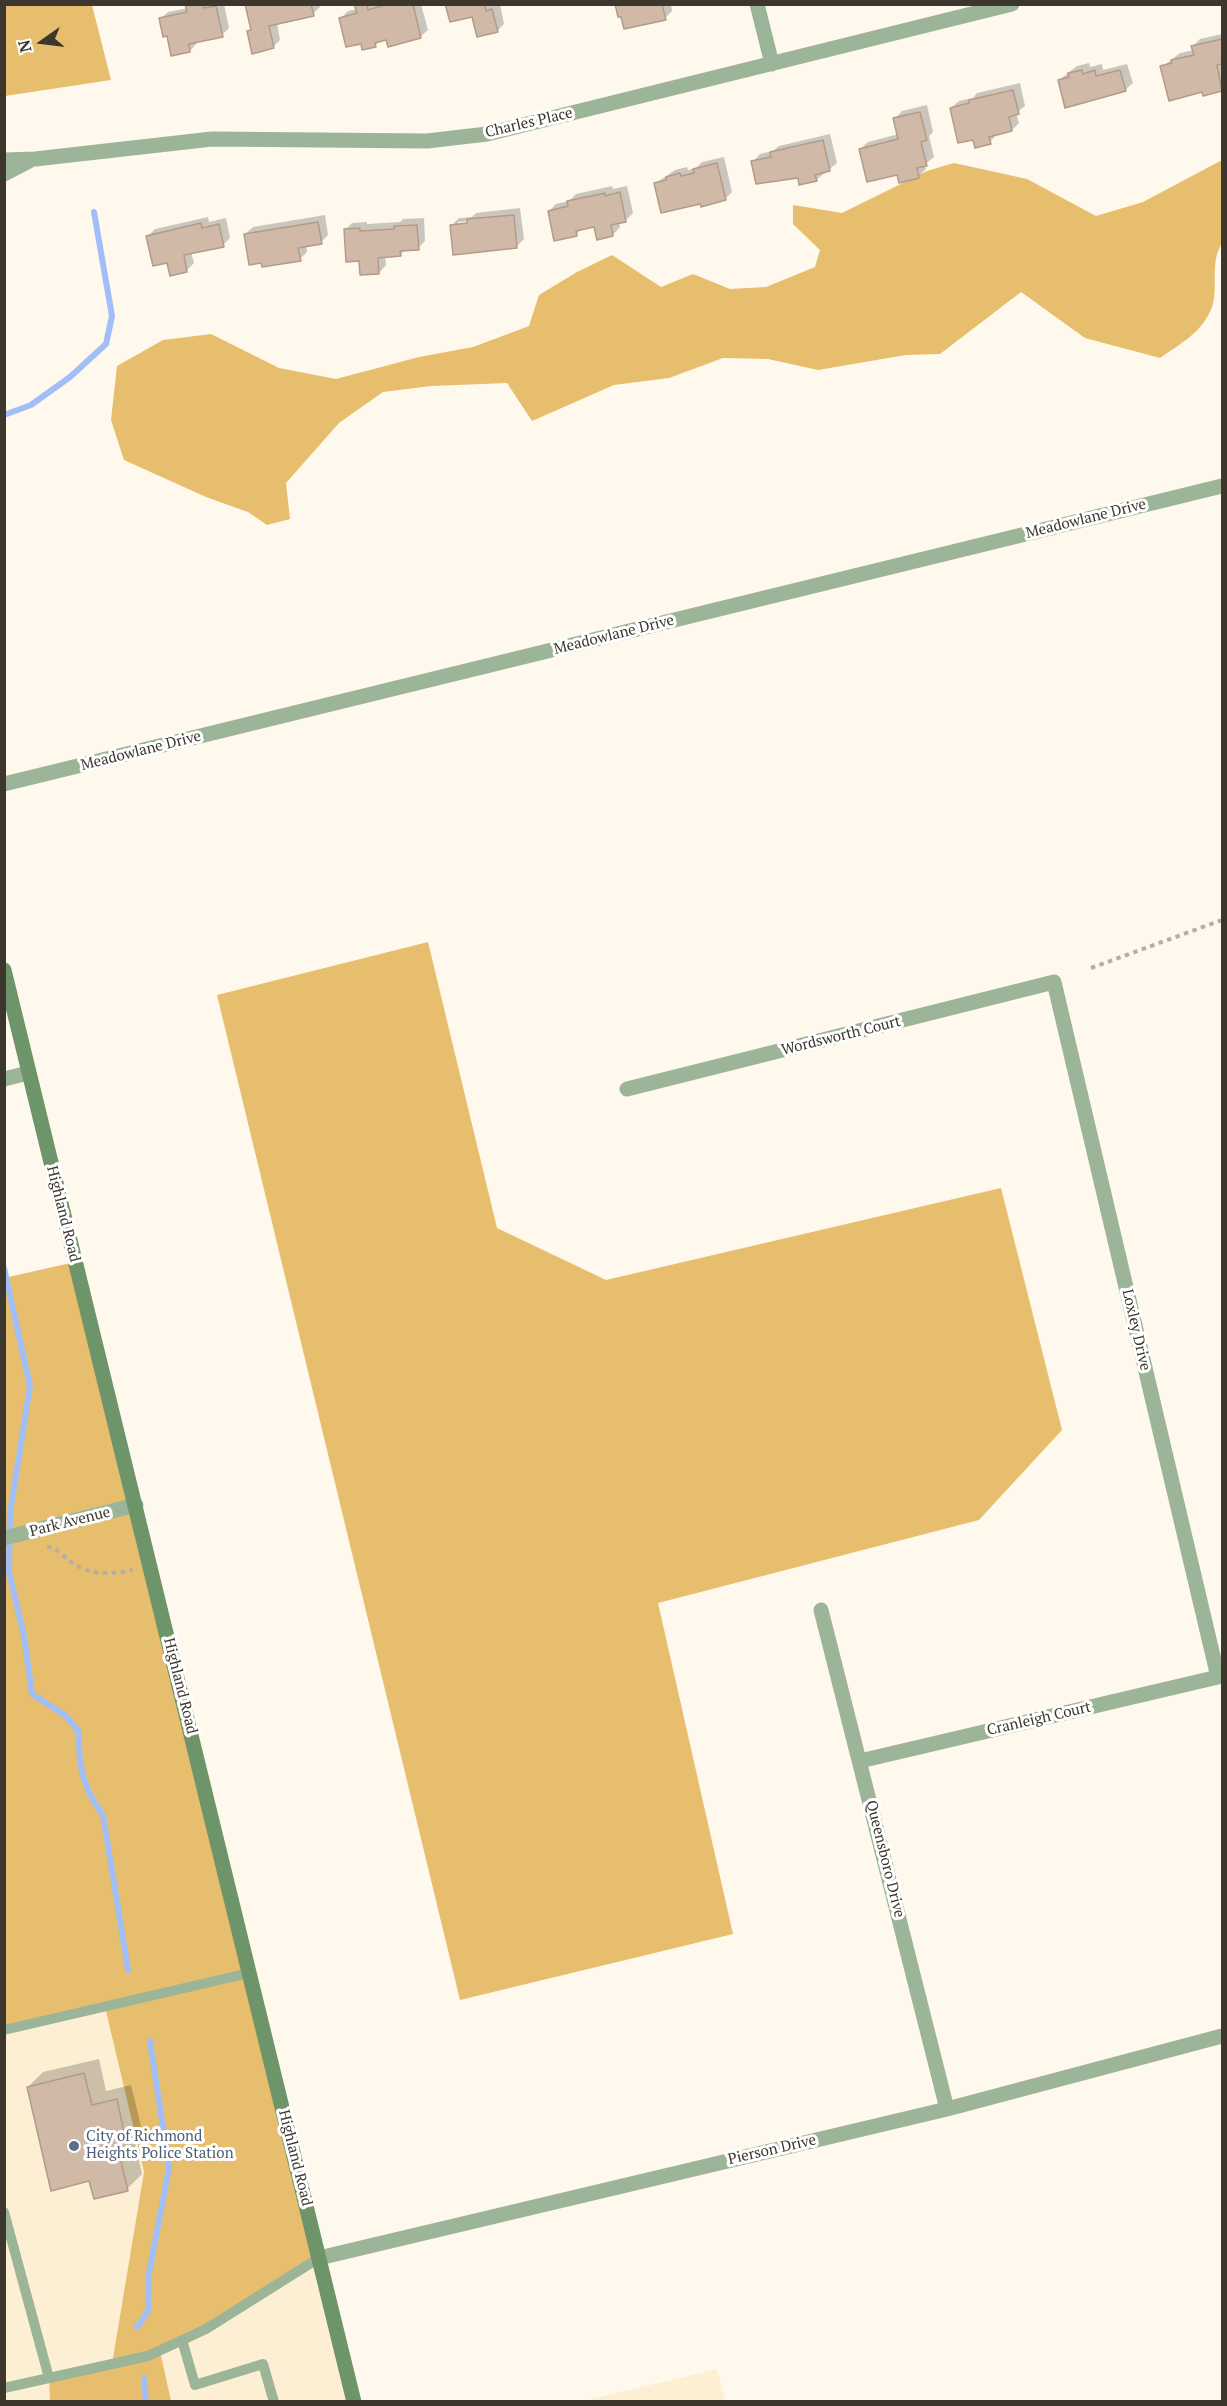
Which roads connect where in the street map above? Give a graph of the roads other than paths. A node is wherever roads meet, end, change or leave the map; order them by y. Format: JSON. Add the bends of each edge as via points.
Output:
{"nodes":[{"id":1,"x":757,"y":4,"type":"edge"},
{"id":2,"x":1012,"y":4,"type":"edge"},
{"id":3,"x":772,"y":64,"type":"junction"},
{"id":4,"x":35,"y":159,"type":"junction"},
{"id":5,"x":4,"y":160,"type":"edge"},
{"id":6,"x":4,"y":174,"type":"edge"},
{"id":7,"x":1222,"y":486,"type":"edge"},
{"id":8,"x":4,"y":784,"type":"edge"},
{"id":9,"x":4,"y":970,"type":"edge"},
{"id":10,"x":1054,"y":982,"type":"joint"},
{"id":11,"x":28,"y":1073,"type":"junction"},
{"id":12,"x":4,"y":1079,"type":"edge"},
{"id":13,"x":627,"y":1089,"type":"dead end"},
{"id":14,"x":136,"y":1506,"type":"junction"},
{"id":15,"x":4,"y":1538,"type":"edge"},
{"id":16,"x":821,"y":1610,"type":"dead end"},
{"id":17,"x":1218,"y":1677,"type":"joint"},
{"id":18,"x":860,"y":1761,"type":"junction"},
{"id":19,"x":249,"y":1973,"type":"junction"},
{"id":20,"x":4,"y":2030,"type":"edge"},
{"id":21,"x":1222,"y":2037,"type":"edge"},
{"id":22,"x":947,"y":2109,"type":"junction"},
{"id":23,"x":4,"y":2212,"type":"edge"},
{"id":24,"x":319,"y":2258,"type":"junction"},
{"id":25,"x":182,"y":2340,"type":"junction"},
{"id":26,"x":49,"y":2378,"type":"junction"},
{"id":27,"x":4,"y":2388,"type":"edge"},
{"id":28,"x":273,"y":2402,"type":"edge"},
{"id":29,"x":354,"y":2402,"type":"edge"}],
"edges":[{"from":1,"to":3,"type":"street"},
{"from":2,"to":3,"type":"street","name":"Charles Place"},
{"from":3,"to":4,"type":"street","name":"Charles Place","via":[[487,134],[427,141],[212,139]]},
{"from":4,"to":5,"type":"street","name":"Charles Place"},
{"from":4,"to":6,"type":"street","name":"Charles Place"},
{"from":7,"to":8,"type":"street","name":"Meadowlane Drive"},
{"from":9,"to":11,"type":"street","name":"Highland Road"},
{"from":10,"to":13,"type":"street","name":"Wordsworth Court"},
{"from":10,"to":17,"type":"street","name":"Loxley Drive"},
{"from":11,"to":12,"type":"street"},
{"from":11,"to":14,"type":"street","name":"Highland Road"},
{"from":14,"to":15,"type":"street","name":"Park Avenue"},
{"from":14,"to":19,"type":"street","name":"Highland Road"},
{"from":16,"to":18,"type":"street","name":"Queensboro Drive"},
{"from":17,"to":18,"type":"street","name":"Cranleigh Court"},
{"from":18,"to":22,"type":"street","name":"Queensboro Drive"},
{"from":19,"to":20,"type":"lane"},
{"from":19,"to":24,"type":"street","name":"Highland Road"},
{"from":21,"to":22,"type":"street","name":"Pierson Drive"},
{"from":22,"to":24,"type":"street","name":"Pierson Drive"},
{"from":23,"to":26,"type":"lane"},
{"from":24,"to":25,"type":"lane"},
{"from":24,"to":29,"type":"street","name":"Highland Road"},
{"from":25,"to":26,"type":"lane","via":[[148,2356]]},
{"from":25,"to":28,"type":"lane","via":[[195,2385],[263,2364]]},
{"from":26,"to":27,"type":"lane"}]}
